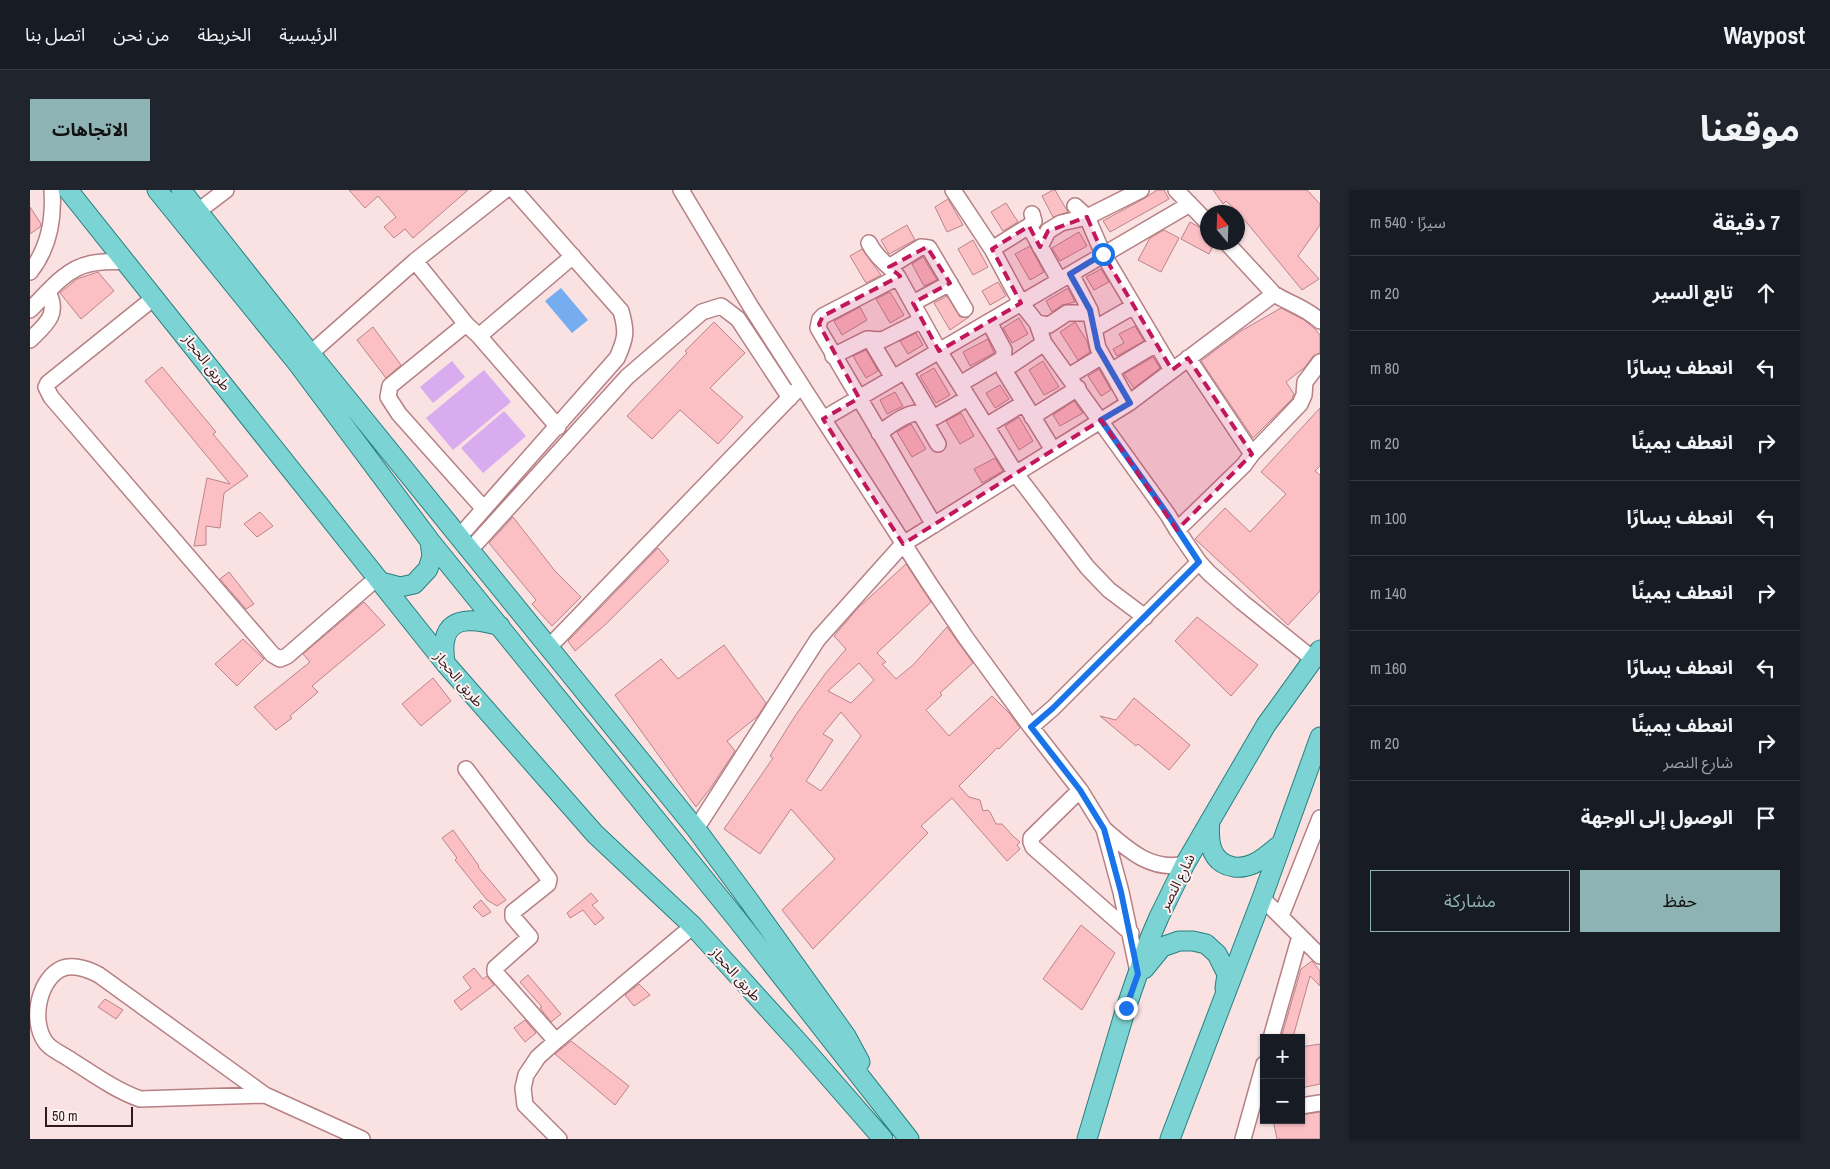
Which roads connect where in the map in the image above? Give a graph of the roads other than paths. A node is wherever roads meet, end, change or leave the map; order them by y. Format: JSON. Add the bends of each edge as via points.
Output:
{"nodes":[{"id":1,"x":52,"y":190,"type":"edge"},
{"id":2,"x":68,"y":190,"type":"edge"},
{"id":3,"x":156,"y":190,"type":"edge"},
{"id":4,"x":226,"y":190,"type":"edge"},
{"id":5,"x":505,"y":190,"type":"edge"},
{"id":6,"x":514,"y":190,"type":"edge"},
{"id":7,"x":682,"y":190,"type":"edge"},
{"id":8,"x":953,"y":190,"type":"edge"},
{"id":9,"x":1141,"y":190,"type":"edge"},
{"id":10,"x":1176,"y":190,"type":"edge"},
{"id":11,"x":184,"y":191,"type":"edge"},
{"id":12,"x":1190,"y":204,"type":"junction"},
{"id":13,"x":1074,"y":206,"type":"dead end"},
{"id":14,"x":198,"y":211,"type":"junction"},
{"id":15,"x":1200,"y":215,"type":"edge"},
{"id":16,"x":1087,"y":217,"type":"junction"},
{"id":17,"x":182,"y":223,"type":"junction"},
{"id":18,"x":869,"y":243,"type":"dead end"},
{"id":19,"x":1040,"y":247,"type":"junction"},
{"id":20,"x":44,"y":248,"type":"junction"},
{"id":21,"x":992,"y":249,"type":"junction"},
{"id":22,"x":1233,"y":250,"type":"edge"},
{"id":23,"x":1103,"y":254,"type":"junction"},
{"id":24,"x":30,"y":255,"type":"edge"},
{"id":25,"x":573,"y":256,"type":"junction"},
{"id":26,"x":125,"y":261,"type":"junction"},
{"id":27,"x":414,"y":261,"type":"junction"},
{"id":28,"x":30,"y":272,"type":"edge"},
{"id":29,"x":894,"y":272,"type":"junction"},
{"id":30,"x":1065,"y":277,"type":"junction"},
{"id":31,"x":950,"y":283,"type":"junction"},
{"id":32,"x":48,"y":292,"type":"junction"},
{"id":33,"x":1274,"y":294,"type":"junction"},
{"id":34,"x":155,"y":297,"type":"junction"},
{"id":35,"x":913,"y":303,"type":"junction"},
{"id":36,"x":1021,"y":303,"type":"junction"},
{"id":37,"x":1134,"y":306,"type":"junction"},
{"id":38,"x":965,"y":309,"type":"dead end"},
{"id":39,"x":30,"y":310,"type":"edge"},
{"id":40,"x":1090,"y":310,"type":"junction"},
{"id":41,"x":1317,"y":312,"type":"edge"},
{"id":42,"x":922,"y":320,"type":"junction"},
{"id":43,"x":989,"y":322,"type":"junction"},
{"id":44,"x":1037,"y":323,"type":"junction"},
{"id":45,"x":466,"y":324,"type":"junction"},
{"id":46,"x":1094,"y":329,"type":"junction"},
{"id":47,"x":479,"y":336,"type":"junction"},
{"id":48,"x":870,"y":339,"type":"junction"},
{"id":49,"x":30,"y":340,"type":"edge"},
{"id":50,"x":1044,"y":343,"type":"junction"},
{"id":51,"x":1156,"y":344,"type":"junction"},
{"id":52,"x":939,"y":351,"type":"junction"},
{"id":53,"x":834,"y":356,"type":"junction"},
{"id":54,"x":1102,"y":356,"type":"junction"},
{"id":55,"x":1188,"y":358,"type":"junction"},
{"id":56,"x":304,"y":359,"type":"junction"},
{"id":57,"x":1320,"y":362,"type":"edge"},
{"id":58,"x":1004,"y":364,"type":"junction"},
{"id":59,"x":1172,"y":370,"type":"junction"},
{"id":60,"x":1110,"y":371,"type":"junction"},
{"id":61,"x":899,"y":375,"type":"junction"},
{"id":62,"x":1073,"y":382,"type":"junction"},
{"id":63,"x":960,"y":384,"type":"junction"},
{"id":64,"x":802,"y":386,"type":"junction"},
{"id":65,"x":790,"y":398,"type":"junction"},
{"id":66,"x":859,"y":398,"type":"junction"},
{"id":67,"x":968,"y":398,"type":"junction"},
{"id":68,"x":1024,"y":402,"type":"junction"},
{"id":69,"x":1130,"y":403,"type":"junction"},
{"id":70,"x":926,"y":415,"type":"junction"},
{"id":71,"x":1032,"y":417,"type":"junction"},
{"id":72,"x":823,"y":419,"type":"junction"},
{"id":73,"x":1101,"y":420,"type":"junction"},
{"id":74,"x":986,"y":426,"type":"junction"},
{"id":75,"x":558,"y":427,"type":"junction"},
{"id":76,"x":879,"y":433,"type":"junction"},
{"id":77,"x":938,"y":444,"type":"dead end"},
{"id":78,"x":1053,"y":450,"type":"junction"},
{"id":79,"x":1252,"y":454,"type":"junction"},
{"id":80,"x":1016,"y":474,"type":"junction"},
{"id":81,"x":484,"y":510,"type":"junction"},
{"id":82,"x":934,"y":525,"type":"junction"},
{"id":83,"x":1177,"y":530,"type":"junction"},
{"id":84,"x":430,"y":541,"type":"junction"},
{"id":85,"x":464,"y":543,"type":"junction"},
{"id":86,"x":903,"y":544,"type":"junction"},
{"id":87,"x":1199,"y":562,"type":"junction"},
{"id":88,"x":379,"y":580,"type":"junction"},
{"id":89,"x":1145,"y":617,"type":"junction"},
{"id":90,"x":500,"y":626,"type":"junction"},
{"id":91,"x":548,"y":647,"type":"junction"},
{"id":92,"x":1317,"y":654,"type":"edge"},
{"id":93,"x":445,"y":663,"type":"junction"},
{"id":94,"x":1031,"y":727,"type":"junction"},
{"id":95,"x":1320,"y":739,"type":"edge"},
{"id":96,"x":466,"y":769,"type":"dead end"},
{"id":97,"x":1080,"y":790,"type":"junction"},
{"id":98,"x":1320,"y":818,"type":"edge"},
{"id":99,"x":1210,"y":820,"type":"junction"},
{"id":100,"x":696,"y":829,"type":"junction"},
{"id":101,"x":1104,"y":829,"type":"junction"},
{"id":102,"x":1283,"y":842,"type":"junction"},
{"id":103,"x":1185,"y":864,"type":"junction"},
{"id":104,"x":1262,"y":898,"type":"junction"},
{"id":105,"x":1282,"y":916,"type":"junction"},
{"id":106,"x":693,"y":926,"type":"junction"},
{"id":107,"x":1131,"y":933,"type":"junction"},
{"id":108,"x":1300,"y":936,"type":"junction"},
{"id":109,"x":1320,"y":956,"type":"edge"},
{"id":110,"x":1136,"y":979,"type":"junction"},
{"id":111,"x":1224,"y":1000,"type":"junction"},
{"id":112,"x":1272,"y":1034,"type":"edge"},
{"id":113,"x":556,"y":1041,"type":"junction"},
{"id":114,"x":1262,"y":1079,"type":"edge"},
{"id":115,"x":868,"y":1087,"type":"junction"},
{"id":116,"x":265,"y":1095,"type":"junction"},
{"id":117,"x":1320,"y":1104,"type":"edge"},
{"id":118,"x":1305,"y":1106,"type":"edge"},
{"id":119,"x":1257,"y":1113,"type":"edge"},
{"id":120,"x":362,"y":1139,"type":"edge"},
{"id":121,"x":558,"y":1139,"type":"edge"},
{"id":122,"x":883,"y":1139,"type":"edge"},
{"id":123,"x":909,"y":1139,"type":"edge"},
{"id":124,"x":1087,"y":1139,"type":"edge"},
{"id":125,"x":1170,"y":1139,"type":"edge"},
{"id":126,"x":1243,"y":1139,"type":"edge"}],
"edges":[{"from":1,"to":20,"type":"street","via":[[52,223]]},
{"from":2,"to":26,"type":"main road","name":"طريق الحجاز"},
{"from":3,"to":17,"type":"main road"},
{"from":4,"to":14,"type":"street"},
{"from":5,"to":27,"type":"street"},
{"from":6,"to":25,"type":"street"},
{"from":7,"to":64,"type":"street"},
{"from":8,"to":21,"type":"street"},
{"from":9,"to":16,"type":"street"},
{"from":10,"to":12,"type":"street"},
{"from":11,"to":14,"type":"main road"},
{"from":12,"to":15,"type":"street"},
{"from":12,"to":23,"type":"street"},
{"from":13,"to":16,"type":"street"},
{"from":14,"to":17,"type":"street"},
{"from":14,"to":56,"type":"main road"},
{"from":16,"to":19,"type":"street","via":[[1061,223],[1048,231]]},
{"from":16,"to":23,"type":"street"},
{"from":17,"to":56,"type":"main road"},
{"from":18,"to":29,"type":"street"},
{"from":19,"to":21,"type":"street","via":[[1030,220]]},
{"from":19,"to":30,"type":"street"},
{"from":20,"to":24,"type":"street"},
{"from":20,"to":28,"type":"street"},
{"from":21,"to":36,"type":"street"},
{"from":22,"to":33,"type":"street"},
{"from":23,"to":30,"type":"street"},
{"from":23,"to":37,"type":"street"},
{"from":25,"to":47,"type":"street"},
{"from":25,"to":75,"type":"street","via":[[621,311],[626,328],[625,340],[617,358]]},
{"from":26,"to":32,"type":"street","via":[[88,264],[73,270]]},
{"from":26,"to":34,"type":"main road","name":"طريق الحجاز"},
{"from":27,"to":45,"type":"street"},
{"from":27,"to":56,"type":"street"},
{"from":29,"to":31,"type":"street","via":[[922,247],[927,247]]},
{"from":29,"to":35,"type":"street"},
{"from":29,"to":53,"type":"street","via":[[820,319],[818,328]]},
{"from":30,"to":36,"type":"street"},
{"from":30,"to":40,"type":"street"},
{"from":31,"to":35,"type":"street"},
{"from":31,"to":38,"type":"street"},
{"from":32,"to":39,"type":"street"},
{"from":32,"to":49,"type":"street","via":[[53,308],[51,316]]},
{"from":33,"to":41,"type":"street"},
{"from":33,"to":55,"type":"street"},
{"from":34,"to":88,"type":"main road","name":"طريق الحجاز"},
{"from":34,"to":88,"type":"street","via":[[48,383],[46,387],[51,397],[273,655],[280,659]]},
{"from":35,"to":42,"type":"street"},
{"from":36,"to":43,"type":"street"},
{"from":36,"to":44,"type":"street"},
{"from":37,"to":46,"type":"street"},
{"from":37,"to":51,"type":"street"},
{"from":40,"to":44,"type":"street","via":[[1067,313],[1049,325]]},
{"from":40,"to":46,"type":"street"},
{"from":42,"to":48,"type":"street","via":[[882,340]]},
{"from":42,"to":52,"type":"street"},
{"from":43,"to":52,"type":"street"},
{"from":43,"to":58,"type":"street","via":[[1004,350]]},
{"from":44,"to":50,"type":"street"},
{"from":45,"to":47,"type":"street"},
{"from":45,"to":81,"type":"street","via":[[390,386],[388,397],[399,414]]},
{"from":46,"to":54,"type":"street"},
{"from":47,"to":75,"type":"street"},
{"from":48,"to":53,"type":"street"},
{"from":48,"to":61,"type":"street"},
{"from":50,"to":58,"type":"street"},
{"from":50,"to":62,"type":"street"},
{"from":51,"to":59,"type":"street"},
{"from":51,"to":60,"type":"street"},
{"from":52,"to":61,"type":"street"},
{"from":52,"to":63,"type":"street"},
{"from":53,"to":66,"type":"street"},
{"from":54,"to":60,"type":"street"},
{"from":54,"to":62,"type":"street"},
{"from":55,"to":59,"type":"street"},
{"from":55,"to":79,"type":"street"},
{"from":56,"to":84,"type":"main road"},
{"from":56,"to":85,"type":"main road"},
{"from":57,"to":79,"type":"street","via":[[1305,382],[1300,404]]},
{"from":58,"to":63,"type":"street"},
{"from":58,"to":68,"type":"street"},
{"from":59,"to":69,"type":"street"},
{"from":60,"to":69,"type":"street"},
{"from":61,"to":66,"type":"street"},
{"from":61,"to":70,"type":"street"},
{"from":62,"to":71,"type":"street"},
{"from":62,"to":73,"type":"street"},
{"from":63,"to":67,"type":"street"},
{"from":64,"to":65,"type":"street"},
{"from":64,"to":72,"type":"street"},
{"from":65,"to":85,"type":"street","via":[[738,319],[721,306],[702,312],[627,377]]},
{"from":65,"to":91,"type":"street"},
{"from":66,"to":72,"type":"street"},
{"from":66,"to":76,"type":"street"},
{"from":67,"to":70,"type":"street"},
{"from":67,"to":74,"type":"street"},
{"from":68,"to":71,"type":"street"},
{"from":68,"to":74,"type":"street"},
{"from":69,"to":73,"type":"street"},
{"from":70,"to":76,"type":"street","via":[[910,414]]},
{"from":70,"to":77,"type":"street"},
{"from":71,"to":78,"type":"street"},
{"from":72,"to":86,"type":"street"},
{"from":73,"to":78,"type":"street"},
{"from":73,"to":83,"type":"street"},
{"from":74,"to":80,"type":"street"},
{"from":75,"to":81,"type":"street"},
{"from":76,"to":82,"type":"street"},
{"from":78,"to":80,"type":"street"},
{"from":79,"to":83,"type":"street","via":[[1227,483]]},
{"from":80,"to":82,"type":"street"},
{"from":80,"to":89,"type":"street","via":[[1093,573],[1109,590]]},
{"from":81,"to":85,"type":"street"},
{"from":82,"to":86,"type":"street"},
{"from":83,"to":87,"type":"street"},
{"from":84,"to":88,"type":"main road","via":[[432,556],[428,568],[414,584],[400,587]]},
{"from":84,"to":90,"type":"main road"},
{"from":85,"to":91,"type":"main road"},
{"from":86,"to":94,"type":"street"},
{"from":86,"to":100,"type":"street","via":[[818,639]]},
{"from":87,"to":89,"type":"street"},
{"from":87,"to":92,"type":"street","via":[[1242,602]]},
{"from":88,"to":93,"type":"main road","name":"طريق الحجاز"},
{"from":89,"to":94,"type":"street"},
{"from":90,"to":93,"type":"main road","via":[[482,620],[465,620],[450,628],[445,637]]},
{"from":90,"to":115,"type":"main road"},
{"from":91,"to":100,"type":"main road"},
{"from":92,"to":99,"type":"main road","name":"شارع النصر","via":[[1266,725]]},
{"from":93,"to":106,"type":"main road","name":"طريق الحجاز","via":[[595,834]]},
{"from":94,"to":97,"type":"street"},
{"from":95,"to":102,"type":"main road"},
{"from":96,"to":113,"type":"street","via":[[549,879],[548,884],[513,912],[513,918],[530,938],[495,968],[495,972]]},
{"from":97,"to":101,"type":"street"},
{"from":97,"to":107,"type":"street","via":[[1031,838],[1031,842]]},
{"from":98,"to":105,"type":"street"},
{"from":99,"to":102,"type":"main road","via":[[1212,851],[1218,861],[1227,866],[1241,868],[1253,864]]},
{"from":99,"to":103,"type":"main road","name":"شارع النصر"},
{"from":100,"to":115,"type":"main road","via":[[846,1036],[861,1064]]},
{"from":101,"to":103,"type":"street","via":[[1150,862],[1174,867]]},
{"from":101,"to":107,"type":"street"},
{"from":102,"to":104,"type":"main road"},
{"from":103,"to":110,"type":"main road","name":"شارع النصر","via":[[1150,938]]},
{"from":104,"to":105,"type":"street"},
{"from":104,"to":111,"type":"main road"},
{"from":105,"to":108,"type":"street"},
{"from":106,"to":113,"type":"street"},
{"from":106,"to":122,"type":"main road","name":"طريق الحجاز"},
{"from":107,"to":110,"type":"street"},
{"from":108,"to":109,"type":"street"},
{"from":108,"to":112,"type":"street"},
{"from":110,"to":111,"type":"main road","via":[[1162,947],[1193,940],[1206,944],[1223,964],[1227,974]]},
{"from":110,"to":124,"type":"main road","name":"شارع النصر"},
{"from":111,"to":125,"type":"main road"},
{"from":113,"to":121,"type":"street","via":[[526,1075],[523,1088],[525,1105]]},
{"from":114,"to":119,"type":"street"},
{"from":115,"to":123,"type":"main road"},
{"from":116,"to":116,"type":"street","via":[[140,1100],[121,1093],[48,1045],[40,1030],[41,994],[60,969],[83,967],[99,975]]},
{"from":116,"to":120,"type":"street"},
{"from":117,"to":118,"type":"street"},
{"from":119,"to":126,"type":"street"}]}
